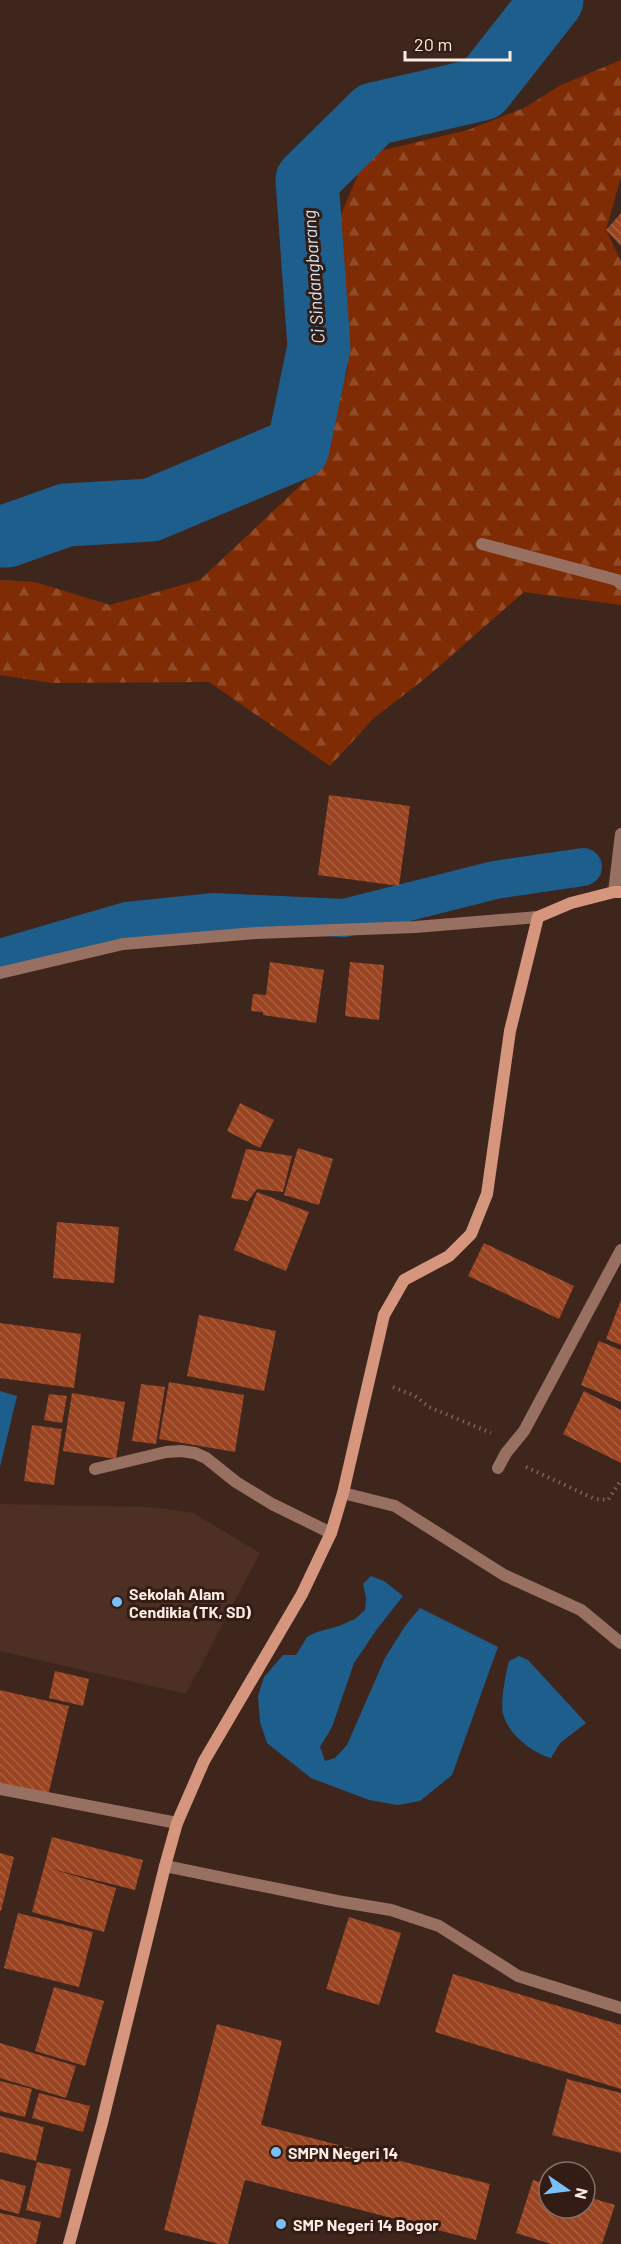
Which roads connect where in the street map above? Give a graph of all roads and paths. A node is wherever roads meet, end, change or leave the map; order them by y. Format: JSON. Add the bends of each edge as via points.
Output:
{"nodes":[{"id":1,"x":482,"y":544,"type":"dead end"},
{"id":2,"x":621,"y":584,"type":"edge"},
{"id":3,"x":621,"y":834,"type":"edge"},
{"id":4,"x":617,"y":892,"type":"edge"},
{"id":5,"x":538,"y":917,"type":"junction"},
{"id":6,"x":0,"y":973,"type":"edge"},
{"id":7,"x":621,"y":1250,"type":"edge"},
{"id":8,"x":368,"y":1377,"type":"junction"},
{"id":9,"x":509,"y":1449,"type":"junction"},
{"id":10,"x":95,"y":1468,"type":"dead end"},
{"id":11,"x":498,"y":1468,"type":"dead end"},
{"id":12,"x":621,"y":1480,"type":"edge"},
{"id":13,"x":344,"y":1493,"type":"junction"},
{"id":14,"x":331,"y":1533,"type":"junction"},
{"id":15,"x":621,"y":1643,"type":"edge"},
{"id":16,"x":0,"y":1789,"type":"edge"},
{"id":17,"x":177,"y":1823,"type":"junction"},
{"id":18,"x":165,"y":1866,"type":"junction"},
{"id":19,"x":621,"y":2008,"type":"edge"},
{"id":20,"x":69,"y":2244,"type":"edge"}],
"edges":[{"from":1,"to":2,"type":"street"},
{"from":3,"to":4,"type":"street"},
{"from":4,"to":5,"type":"street","via":[[571,903]]},
{"from":5,"to":6,"type":"street","via":[[123,944]]},
{"from":5,"to":8,"type":"street","via":[[510,1031],[487,1194],[471,1234],[449,1256],[404,1280],[384,1315]]},
{"from":7,"to":9,"type":"street","via":[[530,1421]]},
{"from":8,"to":9,"type":"path","via":[[502,1437]]},
{"from":8,"to":13,"type":"street"},
{"from":9,"to":11,"type":"street"},
{"from":9,"to":12,"type":"path","via":[[518,1464],[595,1499],[608,1500]]},
{"from":10,"to":14,"type":"street","via":[[165,1452],[195,1453],[272,1504]]},
{"from":13,"to":14,"type":"street"},
{"from":13,"to":15,"type":"street","via":[[395,1506],[504,1575],[581,1610]]},
{"from":14,"to":17,"type":"street","via":[[302,1594],[204,1761]]},
{"from":16,"to":17,"type":"street"},
{"from":17,"to":18,"type":"street"},
{"from":18,"to":19,"type":"street","via":[[391,1910],[439,1926],[518,1976]]},
{"from":18,"to":20,"type":"street"}]}
